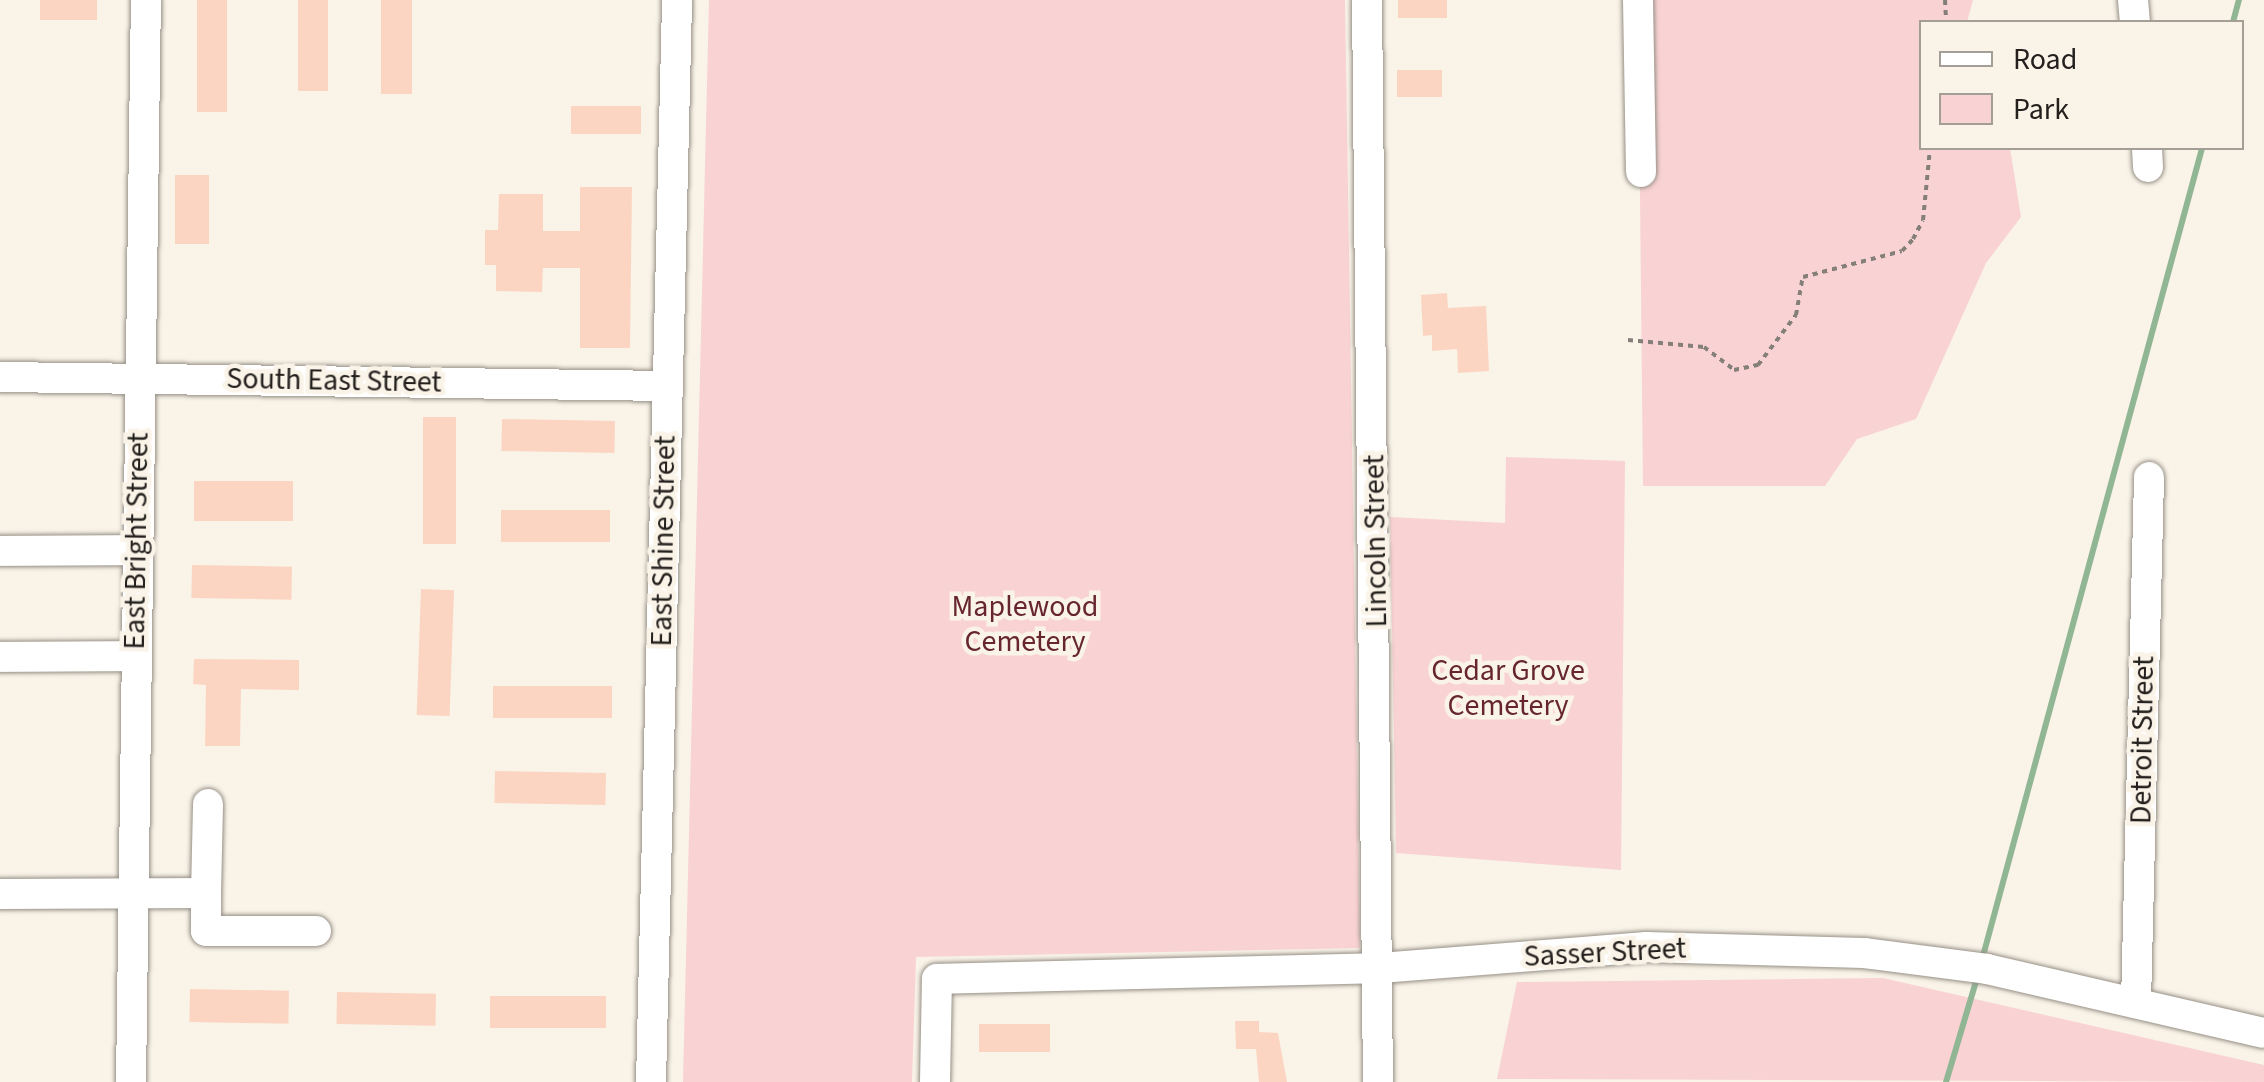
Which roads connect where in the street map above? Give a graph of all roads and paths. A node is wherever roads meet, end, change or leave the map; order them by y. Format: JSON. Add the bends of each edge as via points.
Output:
{"nodes":[{"id":1,"x":146,"y":0,"type":"edge"},
{"id":2,"x":678,"y":0,"type":"edge"},
{"id":3,"x":1367,"y":0,"type":"edge"},
{"id":4,"x":1638,"y":0,"type":"edge"},
{"id":5,"x":1930,"y":150,"type":"edge"},
{"id":6,"x":1641,"y":172,"type":"dead end"},
{"id":7,"x":1628,"y":340,"type":"dead end"},
{"id":8,"x":0,"y":377,"type":"edge"},
{"id":9,"x":141,"y":378,"type":"junction"},
{"id":10,"x":668,"y":386,"type":"junction"},
{"id":11,"x":2149,"y":478,"type":"dead end"},
{"id":12,"x":137,"y":550,"type":"junction"},
{"id":13,"x":0,"y":551,"type":"edge"},
{"id":14,"x":0,"y":656,"type":"edge"},
{"id":15,"x":135,"y":656,"type":"junction"},
{"id":16,"x":208,"y":804,"type":"dead end"},
{"id":17,"x":132,"y":893,"type":"junction"},
{"id":18,"x":206,"y":893,"type":"junction"},
{"id":19,"x":0,"y":894,"type":"edge"},
{"id":20,"x":316,"y":931,"type":"dead end"},
{"id":21,"x":1380,"y":968,"type":"junction"},
{"id":22,"x":2136,"y":1003,"type":"junction"},
{"id":23,"x":2264,"y":1033,"type":"edge"},
{"id":24,"x":131,"y":1082,"type":"edge"},
{"id":25,"x":651,"y":1082,"type":"edge"},
{"id":26,"x":935,"y":1082,"type":"edge"},
{"id":27,"x":1378,"y":1082,"type":"edge"}],
"edges":[{"from":1,"to":9,"type":"street","name":"East Bright Street"},
{"from":2,"to":10,"type":"street","name":"East Shine Street"},
{"from":3,"to":21,"type":"street","name":"Lincoln Street"},
{"from":4,"to":6,"type":"street"},
{"from":5,"to":7,"type":"path","via":[[1923,220],[1913,239],[1902,251],[1803,277],[1796,315],[1758,364],[1734,370],[1704,347]]},
{"from":8,"to":9,"type":"street","name":"South East Street"},
{"from":9,"to":10,"type":"street","name":"South East Street"},
{"from":9,"to":12,"type":"street","name":"East Bright Street"},
{"from":10,"to":25,"type":"street","name":"East Shine Street"},
{"from":11,"to":22,"type":"street","name":"Detroit Street"},
{"from":12,"to":13,"type":"street"},
{"from":12,"to":15,"type":"street","name":"East Bright Street"},
{"from":14,"to":15,"type":"street"},
{"from":15,"to":17,"type":"street","name":"East Bright Street"},
{"from":16,"to":18,"type":"street"},
{"from":17,"to":18,"type":"street"},
{"from":17,"to":19,"type":"street"},
{"from":17,"to":24,"type":"street","name":"East Bright Street"},
{"from":18,"to":20,"type":"street","via":[[206,930]]},
{"from":21,"to":22,"type":"street","name":"Sasser Street","via":[[1646,947],[1864,953],[1988,969]]},
{"from":21,"to":26,"type":"street","name":"Sasser Street","via":[[937,979]]},
{"from":21,"to":27,"type":"street","name":"Lincoln Street"},
{"from":22,"to":23,"type":"street","name":"Sasser Street"}]}
